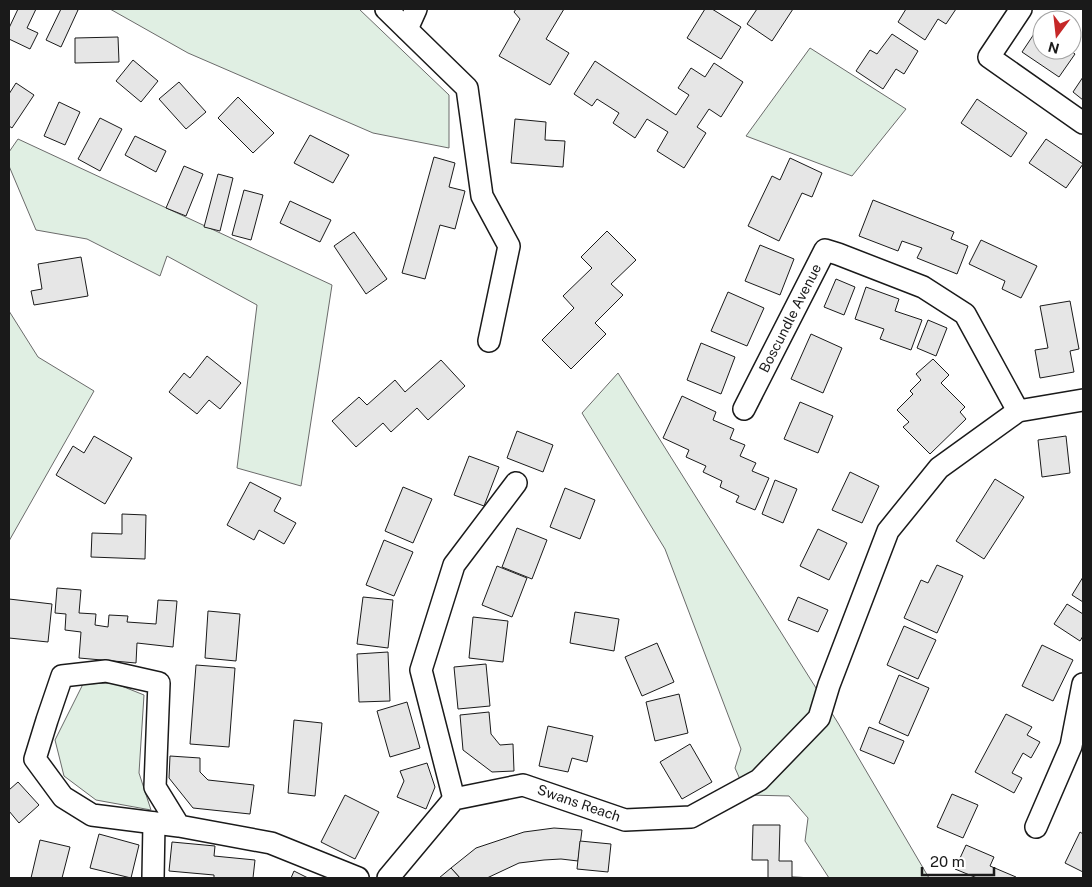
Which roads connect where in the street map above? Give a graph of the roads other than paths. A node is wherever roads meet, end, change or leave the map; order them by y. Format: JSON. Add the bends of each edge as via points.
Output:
{"nodes":[{"id":1,"x":386,"y":9,"type":"edge"},
{"id":2,"x":416,"y":9,"type":"edge"},
{"id":3,"x":1021,"y":9,"type":"edge"},
{"id":4,"x":407,"y":29,"type":"junction"},
{"id":5,"x":1083,"y":123,"type":"edge"},
{"id":6,"x":489,"y":341,"type":"dead end"},
{"id":7,"x":1083,"y":400,"type":"edge"},
{"id":8,"x":744,"y":409,"type":"dead end"},
{"id":9,"x":1018,"y":411,"type":"junction"},
{"id":10,"x":516,"y":482,"type":"dead end"},
{"id":11,"x":1083,"y":684,"type":"edge"},
{"id":12,"x":454,"y":799,"type":"junction"},
{"id":13,"x":154,"y":823,"type":"junction"},
{"id":14,"x":179,"y":826,"type":"junction"},
{"id":15,"x":1036,"y":827,"type":"dead end"},
{"id":16,"x":153,"y":878,"type":"edge"},
{"id":17,"x":358,"y":878,"type":"edge"},
{"id":18,"x":388,"y":878,"type":"edge"}],
"edges":[{"from":1,"to":4,"type":"street"},
{"from":2,"to":4,"type":"street"},
{"from":3,"to":5,"type":"street","via":[[989,58]]},
{"from":4,"to":6,"type":"street","via":[[467,88],[482,196],[510,246]]},
{"from":7,"to":9,"type":"street"},
{"from":8,"to":9,"type":"street","name":"Boscundle Avenue","via":[[825,250],[923,287],[965,314]]},
{"from":9,"to":12,"type":"street","name":"Swans Reach","via":[[939,468],[888,531],[819,718],[759,780],[691,817],[625,820],[524,785]]},
{"from":10,"to":12,"type":"street","via":[[454,566],[421,670]]},
{"from":11,"to":15,"type":"street","via":[[1071,746]]},
{"from":12,"to":18,"type":"street"},
{"from":13,"to":14,"type":"street"},
{"from":13,"to":14,"type":"street","via":[[92,814],[63,797],[35,759],[62,676],[106,671],[159,683],[155,787]]},
{"from":13,"to":16,"type":"street"},
{"from":14,"to":17,"type":"street","via":[[271,843]]}]}
